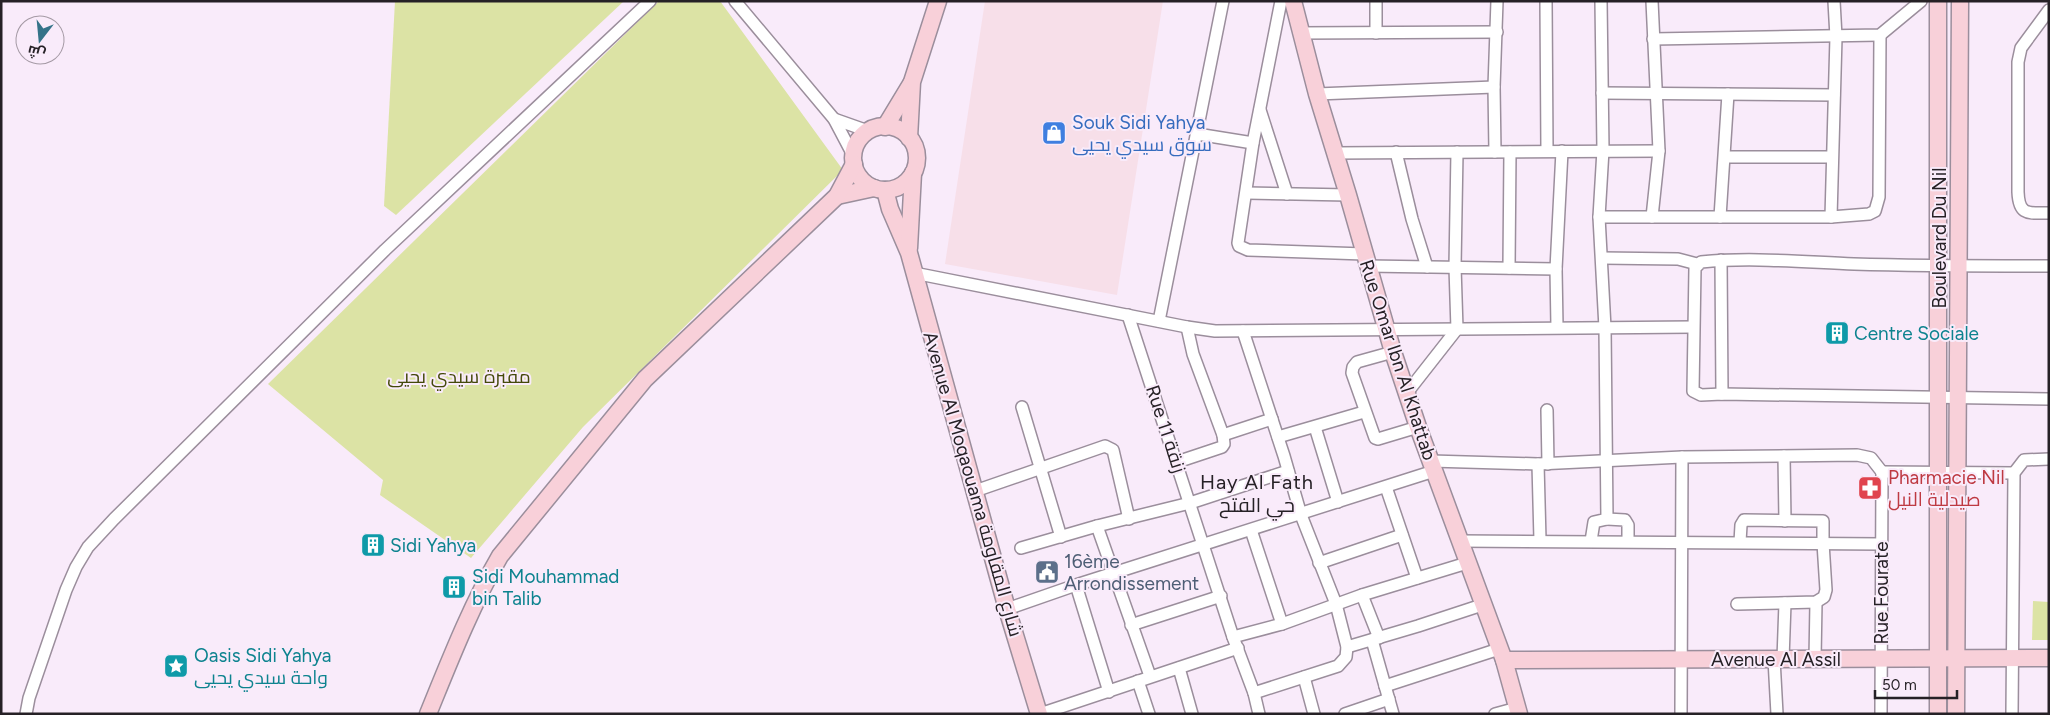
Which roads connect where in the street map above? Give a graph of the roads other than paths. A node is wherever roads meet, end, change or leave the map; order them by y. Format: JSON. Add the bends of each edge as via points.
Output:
{"nodes":[{"id":1,"x":650,"y":1,"type":"edge"},
{"id":2,"x":735,"y":1,"type":"edge"},
{"id":3,"x":938,"y":1,"type":"edge"},
{"id":4,"x":1223,"y":1,"type":"edge"},
{"id":5,"x":1281,"y":1,"type":"edge"},
{"id":6,"x":1293,"y":1,"type":"edge"},
{"id":7,"x":1376,"y":1,"type":"edge"},
{"id":8,"x":1497,"y":1,"type":"edge"},
{"id":9,"x":1546,"y":1,"type":"edge"},
{"id":10,"x":1601,"y":1,"type":"edge"},
{"id":11,"x":1652,"y":1,"type":"edge"},
{"id":12,"x":1834,"y":1,"type":"edge"},
{"id":13,"x":1922,"y":1,"type":"edge"},
{"id":14,"x":1937,"y":2,"type":"edge"},
{"id":15,"x":1961,"y":2,"type":"edge"},
{"id":16,"x":2049,"y":10,"type":"edge"},
{"id":17,"x":1497,"y":32,"type":"junction"},
{"id":18,"x":1300,"y":33,"type":"junction"},
{"id":19,"x":1376,"y":33,"type":"junction"},
{"id":20,"x":1880,"y":35,"type":"junction"},
{"id":21,"x":1836,"y":37,"type":"junction"},
{"id":22,"x":1653,"y":39,"type":"junction"},
{"id":23,"x":912,"y":82,"type":"junction"},
{"id":24,"x":1494,"y":87,"type":"junction"},
{"id":25,"x":1602,"y":93,"type":"junction"},
{"id":26,"x":1656,"y":93,"type":"junction"},
{"id":27,"x":1317,"y":94,"type":"junction"},
{"id":28,"x":1728,"y":94,"type":"junction"},
{"id":29,"x":1834,"y":95,"type":"junction"},
{"id":30,"x":1260,"y":109,"type":"junction"},
{"id":31,"x":834,"y":119,"type":"junction"},
{"id":32,"x":885,"y":127,"type":"junction"},
{"id":33,"x":868,"y":131,"type":"junction"},
{"id":34,"x":1197,"y":134,"type":"junction"},
{"id":35,"x":909,"y":138,"type":"junction"},
{"id":36,"x":1253,"y":143,"type":"junction"},
{"id":37,"x":1603,"y":150,"type":"junction"},
{"id":38,"x":1547,"y":151,"type":"junction"},
{"id":39,"x":1562,"y":151,"type":"junction"},
{"id":40,"x":1396,"y":152,"type":"junction"},
{"id":41,"x":1457,"y":152,"type":"junction"},
{"id":42,"x":1496,"y":152,"type":"junction"},
{"id":43,"x":1510,"y":152,"type":"junction"},
{"id":44,"x":1659,"y":152,"type":"junction"},
{"id":45,"x":1335,"y":153,"type":"junction"},
{"id":46,"x":1725,"y":157,"type":"junction"},
{"id":47,"x":1832,"y":157,"type":"junction"},
{"id":48,"x":853,"y":159,"type":"junction"},
{"id":49,"x":913,"y":173,"type":"junction"},
{"id":50,"x":880,"y":189,"type":"junction"},
{"id":51,"x":1246,"y":193,"type":"junction"},
{"id":52,"x":1287,"y":194,"type":"junction"},
{"id":53,"x":1348,"y":195,"type":"junction"},
{"id":54,"x":837,"y":196,"type":"junction"},
{"id":55,"x":2049,"y":214,"type":"edge"},
{"id":56,"x":1831,"y":216,"type":"junction"},
{"id":57,"x":1599,"y":217,"type":"junction"},
{"id":58,"x":1652,"y":217,"type":"junction"},
{"id":59,"x":1720,"y":217,"type":"junction"},
{"id":60,"x":909,"y":253,"type":"junction"},
{"id":61,"x":1602,"y":258,"type":"junction"},
{"id":62,"x":1366,"y":260,"type":"junction"},
{"id":63,"x":1721,"y":260,"type":"junction"},
{"id":64,"x":1697,"y":264,"type":"junction"},
{"id":65,"x":2049,"y":266,"type":"edge"},
{"id":66,"x":1427,"y":267,"type":"junction"},
{"id":67,"x":1455,"y":267,"type":"junction"},
{"id":68,"x":1939,"y":267,"type":"junction"},
{"id":69,"x":1958,"y":267,"type":"junction"},
{"id":70,"x":1509,"y":268,"type":"junction"},
{"id":71,"x":1556,"y":269,"type":"junction"},
{"id":72,"x":914,"y":273,"type":"junction"},
{"id":73,"x":1128,"y":315,"type":"junction"},
{"id":74,"x":1159,"y":321,"type":"junction"},
{"id":75,"x":1187,"y":327,"type":"junction"},
{"id":76,"x":1557,"y":327,"type":"junction"},
{"id":77,"x":1693,"y":327,"type":"junction"},
{"id":78,"x":1605,"y":328,"type":"junction"},
{"id":79,"x":1457,"y":329,"type":"junction"},
{"id":80,"x":1387,"y":330,"type":"junction"},
{"id":81,"x":1243,"y":331,"type":"junction"},
{"id":82,"x":1393,"y":352,"type":"junction"},
{"id":83,"x":1406,"y":394,"type":"junction"},
{"id":84,"x":1722,"y":394,"type":"junction"},
{"id":85,"x":1939,"y":398,"type":"junction"},
{"id":86,"x":1957,"y":399,"type":"junction"},
{"id":87,"x":2049,"y":399,"type":"edge"},
{"id":88,"x":1022,"y":407,"type":"dead end"},
{"id":89,"x":1547,"y":410,"type":"dead end"},
{"id":90,"x":1364,"y":412,"type":"junction"},
{"id":91,"x":1272,"y":420,"type":"junction"},
{"id":92,"x":1315,"y":427,"type":"junction"},
{"id":93,"x":1418,"y":427,"type":"junction"},
{"id":94,"x":1223,"y":435,"type":"junction"},
{"id":95,"x":1278,"y":437,"type":"junction"},
{"id":96,"x":1784,"y":456,"type":"junction"},
{"id":97,"x":1682,"y":457,"type":"junction"},
{"id":98,"x":2049,"y":459,"type":"edge"},
{"id":99,"x":1607,"y":461,"type":"junction"},
{"id":100,"x":1177,"y":462,"type":"junction"},
{"id":101,"x":1543,"y":464,"type":"junction"},
{"id":102,"x":1432,"y":466,"type":"junction"},
{"id":103,"x":1040,"y":468,"type":"junction"},
{"id":104,"x":1288,"y":471,"type":"junction"},
{"id":105,"x":1882,"y":472,"type":"junction"},
{"id":106,"x":1938,"y":473,"type":"junction"},
{"id":107,"x":1957,"y":473,"type":"junction"},
{"id":108,"x":2014,"y":473,"type":"junction"},
{"id":109,"x":1386,"y":487,"type":"junction"},
{"id":110,"x":975,"y":491,"type":"junction"},
{"id":111,"x":1338,"y":502,"type":"junction"},
{"id":112,"x":1190,"y":503,"type":"junction"},
{"id":113,"x":1301,"y":514,"type":"junction"},
{"id":114,"x":1607,"y":519,"type":"junction"},
{"id":115,"x":1128,"y":520,"type":"junction"},
{"id":116,"x":1785,"y":521,"type":"junction"},
{"id":117,"x":1097,"y":526,"type":"junction"},
{"id":118,"x":1251,"y":530,"type":"junction"},
{"id":119,"x":1402,"y":535,"type":"junction"},
{"id":120,"x":1061,"y":537,"type":"junction"},
{"id":121,"x":1540,"y":540,"type":"junction"},
{"id":122,"x":1459,"y":541,"type":"junction"},
{"id":123,"x":1591,"y":541,"type":"junction"},
{"id":124,"x":1628,"y":541,"type":"junction"},
{"id":125,"x":1683,"y":542,"type":"junction"},
{"id":126,"x":1740,"y":542,"type":"junction"},
{"id":127,"x":1823,"y":543,"type":"junction"},
{"id":128,"x":1881,"y":544,"type":"junction"},
{"id":129,"x":1205,"y":546,"type":"junction"},
{"id":130,"x":1021,"y":548,"type":"dead end"},
{"id":131,"x":1318,"y":563,"type":"junction"},
{"id":132,"x":1467,"y":563,"type":"junction"},
{"id":133,"x":1113,"y":574,"type":"junction"},
{"id":134,"x":1417,"y":578,"type":"junction"},
{"id":135,"x":1076,"y":585,"type":"junction"},
{"id":136,"x":1362,"y":595,"type":"junction"},
{"id":137,"x":1220,"y":596,"type":"junction"},
{"id":138,"x":1816,"y":602,"type":"junction"},
{"id":139,"x":1785,"y":603,"type":"junction"},
{"id":140,"x":1336,"y":604,"type":"junction"},
{"id":141,"x":1737,"y":604,"type":"dead end"},
{"id":142,"x":1482,"y":605,"type":"junction"},
{"id":143,"x":1007,"y":610,"type":"junction"},
{"id":144,"x":1282,"y":624,"type":"junction"},
{"id":145,"x":1131,"y":625,"type":"junction"},
{"id":146,"x":1376,"y":639,"type":"junction"},
{"id":147,"x":1236,"y":643,"type":"junction"},
{"id":148,"x":1347,"y":647,"type":"junction"},
{"id":149,"x":1501,"y":655,"type":"junction"},
{"id":150,"x":1882,"y":658,"type":"junction"},
{"id":151,"x":1938,"y":658,"type":"junction"},
{"id":152,"x":1956,"y":658,"type":"junction"},
{"id":153,"x":2013,"y":658,"type":"junction"},
{"id":154,"x":2049,"y":658,"type":"edge"},
{"id":155,"x":1681,"y":659,"type":"junction"},
{"id":156,"x":1778,"y":659,"type":"junction"},
{"id":157,"x":1815,"y":659,"type":"junction"},
{"id":158,"x":1179,"y":668,"type":"junction"},
{"id":159,"x":1150,"y":676,"type":"junction"},
{"id":160,"x":1304,"y":677,"type":"junction"},
{"id":161,"x":1138,"y":681,"type":"junction"},
{"id":162,"x":1385,"y":686,"type":"junction"},
{"id":163,"x":1109,"y":692,"type":"junction"},
{"id":164,"x":1254,"y":693,"type":"junction"},
{"id":165,"x":1389,"y":699,"type":"junction"},
{"id":166,"x":1518,"y":711,"type":"edge"},
{"id":167,"x":26,"y":714,"type":"edge"},
{"id":168,"x":428,"y":714,"type":"edge"},
{"id":169,"x":1039,"y":714,"type":"edge"},
{"id":170,"x":1149,"y":714,"type":"edge"},
{"id":171,"x":1192,"y":714,"type":"edge"},
{"id":172,"x":1259,"y":714,"type":"edge"},
{"id":173,"x":1314,"y":714,"type":"edge"},
{"id":174,"x":1344,"y":714,"type":"edge"},
{"id":175,"x":1393,"y":714,"type":"edge"},
{"id":176,"x":1496,"y":714,"type":"edge"},
{"id":177,"x":1681,"y":714,"type":"edge"},
{"id":178,"x":1777,"y":714,"type":"edge"},
{"id":179,"x":1881,"y":714,"type":"edge"},
{"id":180,"x":1938,"y":714,"type":"edge"},
{"id":181,"x":1956,"y":714,"type":"edge"},
{"id":182,"x":2012,"y":714,"type":"edge"}],
"edges":[{"from":1,"to":167,"type":"street","via":[[372,263],[88,547],[66,590]]},
{"from":2,"to":31,"type":"street"},
{"from":3,"to":23,"type":"street"},
{"from":4,"to":34,"type":"street"},
{"from":5,"to":30,"type":"street"},
{"from":6,"to":18,"type":"street","name":"Rue Omar Ibn Al Khattab"},
{"from":7,"to":19,"type":"street"},
{"from":8,"to":17,"type":"street"},
{"from":9,"to":38,"type":"street"},
{"from":10,"to":25,"type":"street"},
{"from":11,"to":22,"type":"street"},
{"from":12,"to":21,"type":"street"},
{"from":13,"to":20,"type":"street"},
{"from":14,"to":15,"type":"street","via":[[1949,6]]},
{"from":14,"to":68,"type":"street","name":"Boulevard Du Nil"},
{"from":15,"to":69,"type":"street","name":"Boulevard Du Nil"},
{"from":16,"to":55,"type":"street","via":[[2020,48],[2018,62],[2018,205],[2030,214]]},
{"from":17,"to":19,"type":"street"},
{"from":17,"to":24,"type":"street"},
{"from":18,"to":19,"type":"street"},
{"from":18,"to":27,"type":"street","name":"Rue Omar Ibn Al Khattab"},
{"from":20,"to":21,"type":"street"},
{"from":20,"to":56,"type":"street","via":[[1877,207],[1869,214]]},
{"from":21,"to":22,"type":"street"},
{"from":21,"to":29,"type":"street"},
{"from":22,"to":26,"type":"street"},
{"from":23,"to":32,"type":"street"},
{"from":23,"to":35,"type":"street"},
{"from":24,"to":27,"type":"street"},
{"from":24,"to":42,"type":"street"},
{"from":25,"to":26,"type":"street"},
{"from":25,"to":37,"type":"street"},
{"from":26,"to":28,"type":"street"},
{"from":26,"to":44,"type":"street"},
{"from":27,"to":45,"type":"street","name":"Rue Omar Ibn Al Khattab"},
{"from":28,"to":29,"type":"street"},
{"from":28,"to":46,"type":"street"},
{"from":29,"to":47,"type":"street"},
{"from":30,"to":36,"type":"street"},
{"from":30,"to":52,"type":"street"},
{"from":31,"to":33,"type":"street"},
{"from":31,"to":48,"type":"street"},
{"from":32,"to":33,"type":"street"},
{"from":32,"to":35,"type":"street","via":[[898,130]]},
{"from":33,"to":48,"type":"street","via":[[858,141]]},
{"from":34,"to":36,"type":"street"},
{"from":34,"to":74,"type":"street"},
{"from":35,"to":49,"type":"street","via":[[917,156]]},
{"from":36,"to":51,"type":"street"},
{"from":37,"to":39,"type":"street"},
{"from":37,"to":44,"type":"street"},
{"from":37,"to":57,"type":"street"},
{"from":38,"to":39,"type":"street"},
{"from":38,"to":43,"type":"street"},
{"from":39,"to":71,"type":"street"},
{"from":40,"to":41,"type":"street"},
{"from":40,"to":45,"type":"street"},
{"from":40,"to":66,"type":"street"},
{"from":41,"to":42,"type":"street"},
{"from":41,"to":67,"type":"street"},
{"from":42,"to":43,"type":"street"},
{"from":43,"to":70,"type":"street"},
{"from":44,"to":58,"type":"street"},
{"from":45,"to":53,"type":"street","name":"Rue Omar Ibn Al Khattab"},
{"from":46,"to":47,"type":"street"},
{"from":46,"to":59,"type":"street"},
{"from":47,"to":56,"type":"street"},
{"from":48,"to":50,"type":"street","via":[[860,178]]},
{"from":48,"to":54,"type":"street"},
{"from":49,"to":50,"type":"street","via":[[893,189]]},
{"from":49,"to":60,"type":"street","name":"Avenue Al Moqaouama شارع المقاومة"},
{"from":50,"to":54,"type":"street"},
{"from":50,"to":60,"type":"street","name":"Avenue Al Moqaouama شارع المقاومة"},
{"from":51,"to":52,"type":"street"},
{"from":51,"to":62,"type":"street","via":[[1238,242],[1242,249]]},
{"from":52,"to":53,"type":"street"},
{"from":53,"to":62,"type":"street","name":"Rue Omar Ibn Al Khattab"},
{"from":54,"to":168,"type":"street","via":[[645,379],[500,556],[463,629]]},
{"from":56,"to":59,"type":"street"},
{"from":57,"to":58,"type":"street"},
{"from":57,"to":61,"type":"street"},
{"from":58,"to":59,"type":"street"},
{"from":60,"to":72,"type":"street","name":"Avenue Al Moqaouama شارع المقاومة"},
{"from":61,"to":64,"type":"street","via":[[1678,259]]},
{"from":61,"to":78,"type":"street"},
{"from":62,"to":66,"type":"street"},
{"from":62,"to":80,"type":"street","name":"Rue Omar Ibn Al Khattab"},
{"from":63,"to":64,"type":"street"},
{"from":63,"to":68,"type":"street"},
{"from":63,"to":84,"type":"street"},
{"from":64,"to":77,"type":"street"},
{"from":65,"to":69,"type":"street"},
{"from":66,"to":67,"type":"street"},
{"from":67,"to":70,"type":"street"},
{"from":67,"to":79,"type":"street"},
{"from":68,"to":69,"type":"street"},
{"from":68,"to":85,"type":"street","name":"Boulevard Du Nil"},
{"from":69,"to":86,"type":"street","name":"Boulevard Du Nil"},
{"from":70,"to":71,"type":"street"},
{"from":71,"to":76,"type":"street"},
{"from":72,"to":73,"type":"street"},
{"from":72,"to":110,"type":"street","name":"Avenue Al Moqaouama شارع المقاومة"},
{"from":73,"to":74,"type":"street"},
{"from":73,"to":100,"type":"street","name":"Rue 11 زنقة"},
{"from":74,"to":75,"type":"street"},
{"from":75,"to":81,"type":"street"},
{"from":75,"to":94,"type":"street","via":[[1193,354]]},
{"from":76,"to":78,"type":"street"},
{"from":76,"to":79,"type":"street"},
{"from":77,"to":78,"type":"street"},
{"from":77,"to":84,"type":"street","via":[[1693,391],[1701,395]]},
{"from":78,"to":99,"type":"street"},
{"from":79,"to":80,"type":"street"},
{"from":79,"to":83,"type":"street"},
{"from":80,"to":81,"type":"street"},
{"from":80,"to":82,"type":"street","name":"Rue Omar Ibn Al Khattab"},
{"from":81,"to":91,"type":"street"},
{"from":82,"to":83,"type":"street","name":"Rue Omar Ibn Al Khattab"},
{"from":82,"to":90,"type":"street","via":[[1357,362],[1353,367]]},
{"from":83,"to":93,"type":"street","name":"Rue Omar Ibn Al Khattab"},
{"from":84,"to":85,"type":"street"},
{"from":85,"to":86,"type":"street"},
{"from":85,"to":106,"type":"street","name":"Boulevard Du Nil"},
{"from":86,"to":87,"type":"street"},
{"from":86,"to":107,"type":"street","name":"Boulevard Du Nil"},
{"from":88,"to":103,"type":"street"},
{"from":89,"to":101,"type":"street"},
{"from":90,"to":92,"type":"street"},
{"from":90,"to":93,"type":"street","via":[[1378,439]]},
{"from":91,"to":94,"type":"street"},
{"from":91,"to":95,"type":"street"},
{"from":92,"to":95,"type":"street"},
{"from":92,"to":111,"type":"street"},
{"from":93,"to":102,"type":"street","name":"Rue Omar Ibn Al Khattab"},
{"from":94,"to":100,"type":"street","via":[[1222,447]]},
{"from":95,"to":104,"type":"street"},
{"from":96,"to":97,"type":"street"},
{"from":96,"to":105,"type":"street","via":[[1857,455],[1871,458]]},
{"from":96,"to":116,"type":"street"},
{"from":97,"to":99,"type":"street"},
{"from":97,"to":125,"type":"street"},
{"from":98,"to":108,"type":"street","via":[[2024,460]]},
{"from":99,"to":101,"type":"street"},
{"from":99,"to":114,"type":"street"},
{"from":100,"to":112,"type":"street","name":"Rue 11 زنقة"},
{"from":101,"to":102,"type":"street"},
{"from":101,"to":121,"type":"street"},
{"from":102,"to":109,"type":"street"},
{"from":102,"to":122,"type":"street","name":"Rue Omar Ibn Al Khattab"},
{"from":103,"to":110,"type":"street"},
{"from":103,"to":115,"type":"street","via":[[1109,447],[1113,450]]},
{"from":103,"to":120,"type":"street"},
{"from":104,"to":112,"type":"street"},
{"from":104,"to":113,"type":"street"},
{"from":105,"to":106,"type":"street"},
{"from":105,"to":128,"type":"street","name":"Rue Fourate"},
{"from":106,"to":107,"type":"street"},
{"from":106,"to":151,"type":"street","name":"Boulevard Du Nil"},
{"from":107,"to":108,"type":"street"},
{"from":107,"to":152,"type":"street","name":"Boulevard Du Nil"},
{"from":108,"to":153,"type":"street"},
{"from":109,"to":111,"type":"street"},
{"from":109,"to":119,"type":"street"},
{"from":110,"to":143,"type":"street","name":"Avenue Al Moqaouama شارع المقاومة"},
{"from":111,"to":113,"type":"street"},
{"from":112,"to":115,"type":"street"},
{"from":112,"to":129,"type":"street","name":"Rue 11 زنقة"},
{"from":113,"to":118,"type":"street"},
{"from":113,"to":131,"type":"street"},
{"from":114,"to":123,"type":"street","via":[[1594,522]]},
{"from":114,"to":124,"type":"street","via":[[1625,520]]},
{"from":115,"to":117,"type":"street"},
{"from":116,"to":126,"type":"street","via":[[1744,520]]},
{"from":116,"to":127,"type":"street","via":[[1823,521]]},
{"from":117,"to":120,"type":"street"},
{"from":117,"to":133,"type":"street"},
{"from":118,"to":129,"type":"street"},
{"from":118,"to":144,"type":"street"},
{"from":119,"to":131,"type":"street"},
{"from":119,"to":134,"type":"street"},
{"from":120,"to":130,"type":"street"},
{"from":121,"to":122,"type":"street"},
{"from":121,"to":123,"type":"street"},
{"from":122,"to":132,"type":"street","name":"Rue Omar Ibn Al Khattab"},
{"from":123,"to":124,"type":"street"},
{"from":124,"to":125,"type":"street"},
{"from":125,"to":126,"type":"street"},
{"from":125,"to":155,"type":"street"},
{"from":126,"to":127,"type":"street"},
{"from":127,"to":128,"type":"street"},
{"from":127,"to":138,"type":"street","via":[[1826,594]]},
{"from":128,"to":150,"type":"street","name":"Rue Fourate"},
{"from":129,"to":133,"type":"street"},
{"from":129,"to":137,"type":"street","name":"Rue 11 زنقة"},
{"from":131,"to":140,"type":"street"},
{"from":132,"to":134,"type":"street"},
{"from":132,"to":142,"type":"street","name":"Rue Omar Ibn Al Khattab"},
{"from":133,"to":135,"type":"street"},
{"from":133,"to":145,"type":"street"},
{"from":134,"to":136,"type":"street"},
{"from":135,"to":143,"type":"street"},
{"from":135,"to":163,"type":"street"},
{"from":136,"to":140,"type":"street"},
{"from":136,"to":146,"type":"street"},
{"from":137,"to":145,"type":"street"},
{"from":137,"to":147,"type":"street","name":"Rue 11 زنقة"},
{"from":138,"to":139,"type":"street"},
{"from":138,"to":157,"type":"street"},
{"from":139,"to":141,"type":"street"},
{"from":139,"to":156,"type":"street"},
{"from":140,"to":144,"type":"street"},
{"from":140,"to":148,"type":"street"},
{"from":142,"to":146,"type":"street"},
{"from":142,"to":149,"type":"street","name":"Rue Omar Ibn Al Khattab"},
{"from":143,"to":169,"type":"street","name":"Avenue Al Moqaouama شارع المقاومة"},
{"from":144,"to":147,"type":"street"},
{"from":145,"to":159,"type":"street"},
{"from":146,"to":148,"type":"street"},
{"from":146,"to":162,"type":"street"},
{"from":147,"to":158,"type":"street"},
{"from":147,"to":164,"type":"street","name":"Rue 11 زنقة"},
{"from":148,"to":160,"type":"street","via":[[1343,663]]},
{"from":149,"to":155,"type":"street","name":"Avenue Al Assil"},
{"from":149,"to":162,"type":"street"},
{"from":149,"to":166,"type":"street","name":"Rue Omar Ibn Al Khattab"},
{"from":150,"to":151,"type":"street","name":"Avenue Al Assil"},
{"from":150,"to":157,"type":"street","name":"Avenue Al Assil"},
{"from":150,"to":179,"type":"street","name":"Rue Fourate"},
{"from":151,"to":152,"type":"street","name":"Avenue Al Assil"},
{"from":151,"to":180,"type":"street","name":"Boulevard Du Nil"},
{"from":152,"to":153,"type":"street","name":"Avenue Al Assil"},
{"from":152,"to":181,"type":"street","name":"Boulevard Du Nil"},
{"from":153,"to":154,"type":"street","name":"Avenue Al Assil"},
{"from":153,"to":182,"type":"street"},
{"from":155,"to":156,"type":"street","name":"Avenue Al Assil"},
{"from":155,"to":177,"type":"street"},
{"from":156,"to":157,"type":"street","name":"Avenue Al Assil"},
{"from":156,"to":178,"type":"street"},
{"from":158,"to":159,"type":"street"},
{"from":158,"to":171,"type":"street"},
{"from":159,"to":161,"type":"street"},
{"from":160,"to":164,"type":"street"},
{"from":160,"to":173,"type":"street"},
{"from":161,"to":163,"type":"street"},
{"from":161,"to":170,"type":"street"},
{"from":162,"to":165,"type":"street"},
{"from":163,"to":169,"type":"street"},
{"from":164,"to":172,"type":"street","name":"Rue 11 زنقة"},
{"from":165,"to":174,"type":"street"},
{"from":165,"to":175,"type":"street"},
{"from":166,"to":176,"type":"street"}]}
